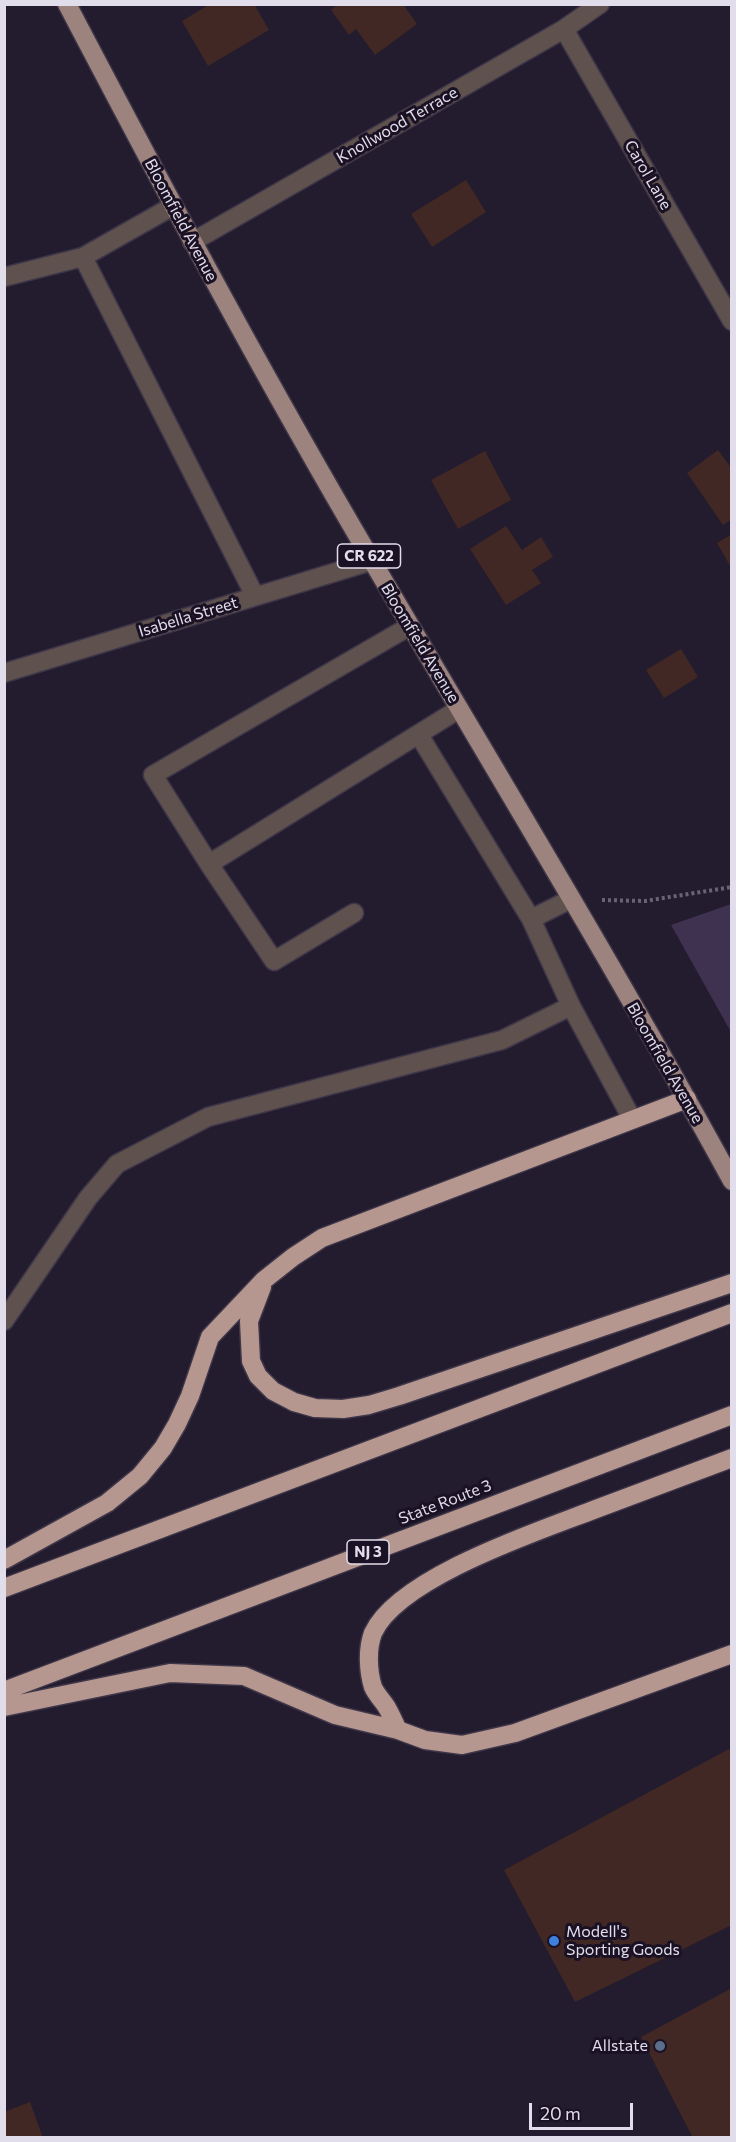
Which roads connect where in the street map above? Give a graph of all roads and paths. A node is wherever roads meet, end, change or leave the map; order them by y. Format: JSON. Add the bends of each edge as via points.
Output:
{"nodes":[{"id":1,"x":67,"y":4,"type":"edge"},
{"id":2,"x":600,"y":4,"type":"edge"},
{"id":3,"x":564,"y":29,"type":"junction"},
{"id":4,"x":173,"y":206,"type":"junction"},
{"id":5,"x":192,"y":242,"type":"junction"},
{"id":6,"x":83,"y":257,"type":"junction"},
{"id":7,"x":4,"y":277,"type":"edge"},
{"id":8,"x":732,"y":321,"type":"edge"},
{"id":9,"x":372,"y":561,"type":"junction"},
{"id":10,"x":255,"y":597,"type":"junction"},
{"id":11,"x":410,"y":626,"type":"junction"},
{"id":12,"x":4,"y":673,"type":"edge"},
{"id":13,"x":459,"y":710,"type":"junction"},
{"id":14,"x":418,"y":735,"type":"junction"},
{"id":15,"x":209,"y":864,"type":"junction"},
{"id":16,"x":732,"y":887,"type":"edge"},
{"id":17,"x":571,"y":899,"type":"junction"},
{"id":18,"x":354,"y":914,"type":"dead end"},
{"id":19,"x":531,"y":919,"type":"junction"},
{"id":20,"x":572,"y":1006,"type":"junction"},
{"id":21,"x":687,"y":1098,"type":"junction"},
{"id":22,"x":632,"y":1119,"type":"junction"},
{"id":23,"x":732,"y":1181,"type":"edge"},
{"id":24,"x":264,"y":1280,"type":"junction"},
{"id":25,"x":732,"y":1283,"type":"edge"},
{"id":26,"x":732,"y":1313,"type":"edge"},
{"id":27,"x":4,"y":1321,"type":"edge"},
{"id":28,"x":732,"y":1415,"type":"edge"},
{"id":29,"x":732,"y":1458,"type":"edge"},
{"id":30,"x":4,"y":1560,"type":"edge"},
{"id":31,"x":4,"y":1588,"type":"edge"},
{"id":32,"x":732,"y":1654,"type":"edge"},
{"id":33,"x":4,"y":1691,"type":"edge"},
{"id":34,"x":4,"y":1707,"type":"edge"},
{"id":35,"x":398,"y":1730,"type":"junction"}],
"edges":[{"from":1,"to":4,"type":"main road","name":"Bloomfield Avenue","number":"CR 622"},
{"from":2,"to":3,"type":"street","name":"Knollwood Terrace"},
{"from":3,"to":5,"type":"street","name":"Knollwood Terrace"},
{"from":3,"to":8,"type":"street","name":"Carol Lane"},
{"from":4,"to":5,"type":"main road","name":"Bloomfield Avenue","number":"CR 622"},
{"from":4,"to":6,"type":"street"},
{"from":5,"to":9,"type":"main road","name":"Bloomfield Avenue","number":"CR 622"},
{"from":6,"to":7,"type":"street"},
{"from":6,"to":10,"type":"street"},
{"from":9,"to":10,"type":"street","name":"Isabella Street"},
{"from":9,"to":11,"type":"main road","name":"Bloomfield Avenue","number":"CR 622"},
{"from":10,"to":12,"type":"street","name":"Isabella Street"},
{"from":11,"to":13,"type":"main road","name":"Bloomfield Avenue","number":"CR 622"},
{"from":11,"to":15,"type":"street","via":[[153,775]]},
{"from":13,"to":14,"type":"street"},
{"from":13,"to":17,"type":"main road","name":"Bloomfield Avenue","number":"CR 622"},
{"from":14,"to":15,"type":"street"},
{"from":14,"to":19,"type":"street"},
{"from":15,"to":18,"type":"street","via":[[274,961]]},
{"from":16,"to":17,"type":"path","via":[[645,901]]},
{"from":17,"to":19,"type":"street"},
{"from":17,"to":21,"type":"main road","name":"Bloomfield Avenue","number":"CR 622"},
{"from":19,"to":20,"type":"street"},
{"from":20,"to":22,"type":"street"},
{"from":20,"to":27,"type":"street","via":[[502,1040],[208,1117],[117,1164],[88,1198]]},
{"from":21,"to":22,"type":"highway"},
{"from":21,"to":23,"type":"main road","name":"Bloomfield Avenue","number":"CR 622"},
{"from":22,"to":24,"type":"highway","via":[[322,1238]]},
{"from":24,"to":25,"type":"highway","via":[[249,1321],[250,1361],[273,1391],[315,1408],[369,1405]]},
{"from":24,"to":30,"type":"highway","via":[[210,1337],[177,1424],[140,1476],[107,1503]]},
{"from":26,"to":31,"type":"highway"},
{"from":28,"to":33,"type":"highway","name":"State Route 3","number":"NJ 3"},
{"from":29,"to":35,"type":"highway","via":[[465,1561],[397,1604],[373,1634],[369,1662],[374,1688]]},
{"from":32,"to":35,"type":"highway","via":[[515,1733],[462,1745],[425,1740]]},
{"from":34,"to":35,"type":"highway","via":[[170,1673],[234,1675],[268,1684],[335,1715]]}]}
